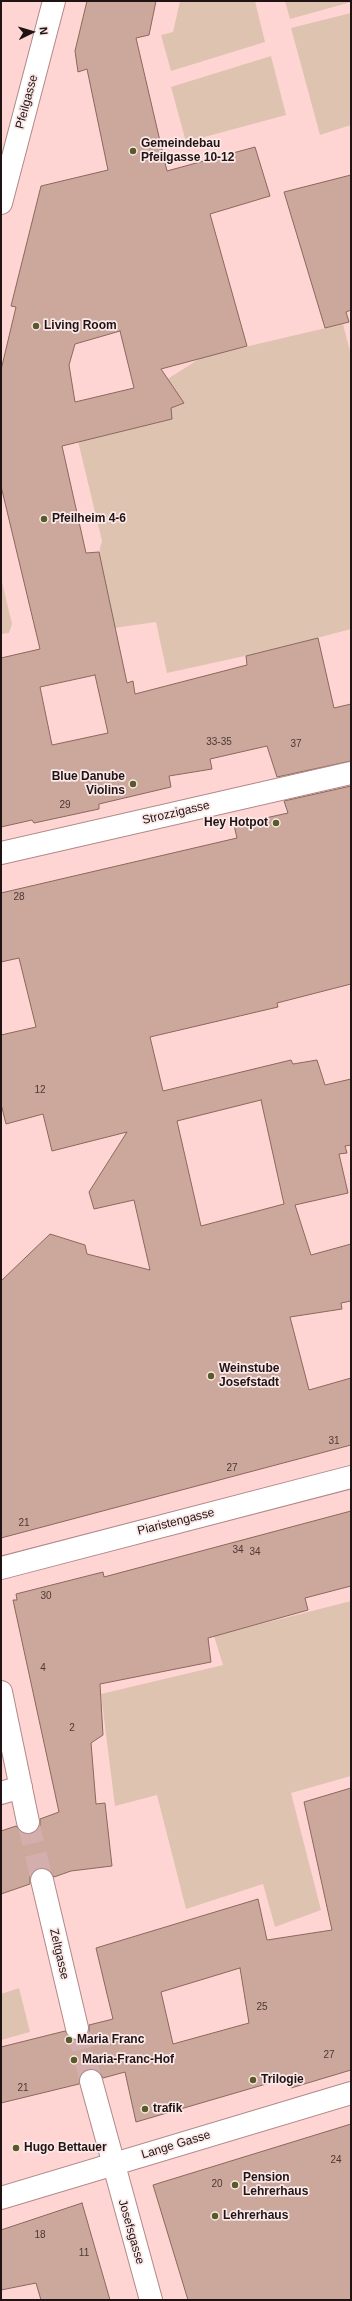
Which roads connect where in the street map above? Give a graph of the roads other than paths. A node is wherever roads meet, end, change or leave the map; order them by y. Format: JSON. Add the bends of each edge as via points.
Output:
{"nodes":[{"id":1,"x":54,"y":1,"type":"edge"},
{"id":2,"x":1,"y":203,"type":"edge"},
{"id":3,"x":351,"y":773,"type":"edge"},
{"id":4,"x":1,"y":853,"type":"edge"},
{"id":5,"x":351,"y":1477,"type":"edge"},
{"id":6,"x":1,"y":1568,"type":"edge"},
{"id":7,"x":1,"y":1692,"type":"edge"},
{"id":8,"x":11,"y":1790,"type":"edge"},
{"id":9,"x":28,"y":1822,"type":"tunnel mouth"},
{"id":10,"x":42,"y":1880,"type":"tunnel mouth"},
{"id":11,"x":77,"y":2028,"type":"tunnel mouth"},
{"id":12,"x":91,"y":2081,"type":"tunnel mouth"},
{"id":13,"x":351,"y":2093,"type":"edge"},
{"id":14,"x":112,"y":2164,"type":"junction"},
{"id":15,"x":1,"y":2198,"type":"edge"},
{"id":16,"x":151,"y":2300,"type":"edge"}],
"edges":[{"from":1,"to":2,"type":"street","name":"Pfeilgasse"},
{"from":3,"to":4,"type":"street","name":"Strozzigasse"},
{"from":5,"to":6,"type":"street","name":"Piaristengasse"},
{"from":7,"to":8,"type":"street"},
{"from":8,"to":9,"type":"street"},
{"from":10,"to":11,"type":"street","name":"Zeltgasse"},
{"from":12,"to":14,"type":"street","name":"Josefsgasse"},
{"from":13,"to":14,"type":"street","name":"Lange Gasse"},
{"from":14,"to":15,"type":"street","name":"Lange Gasse"},
{"from":14,"to":16,"type":"street","name":"Josefsgasse"}]}
